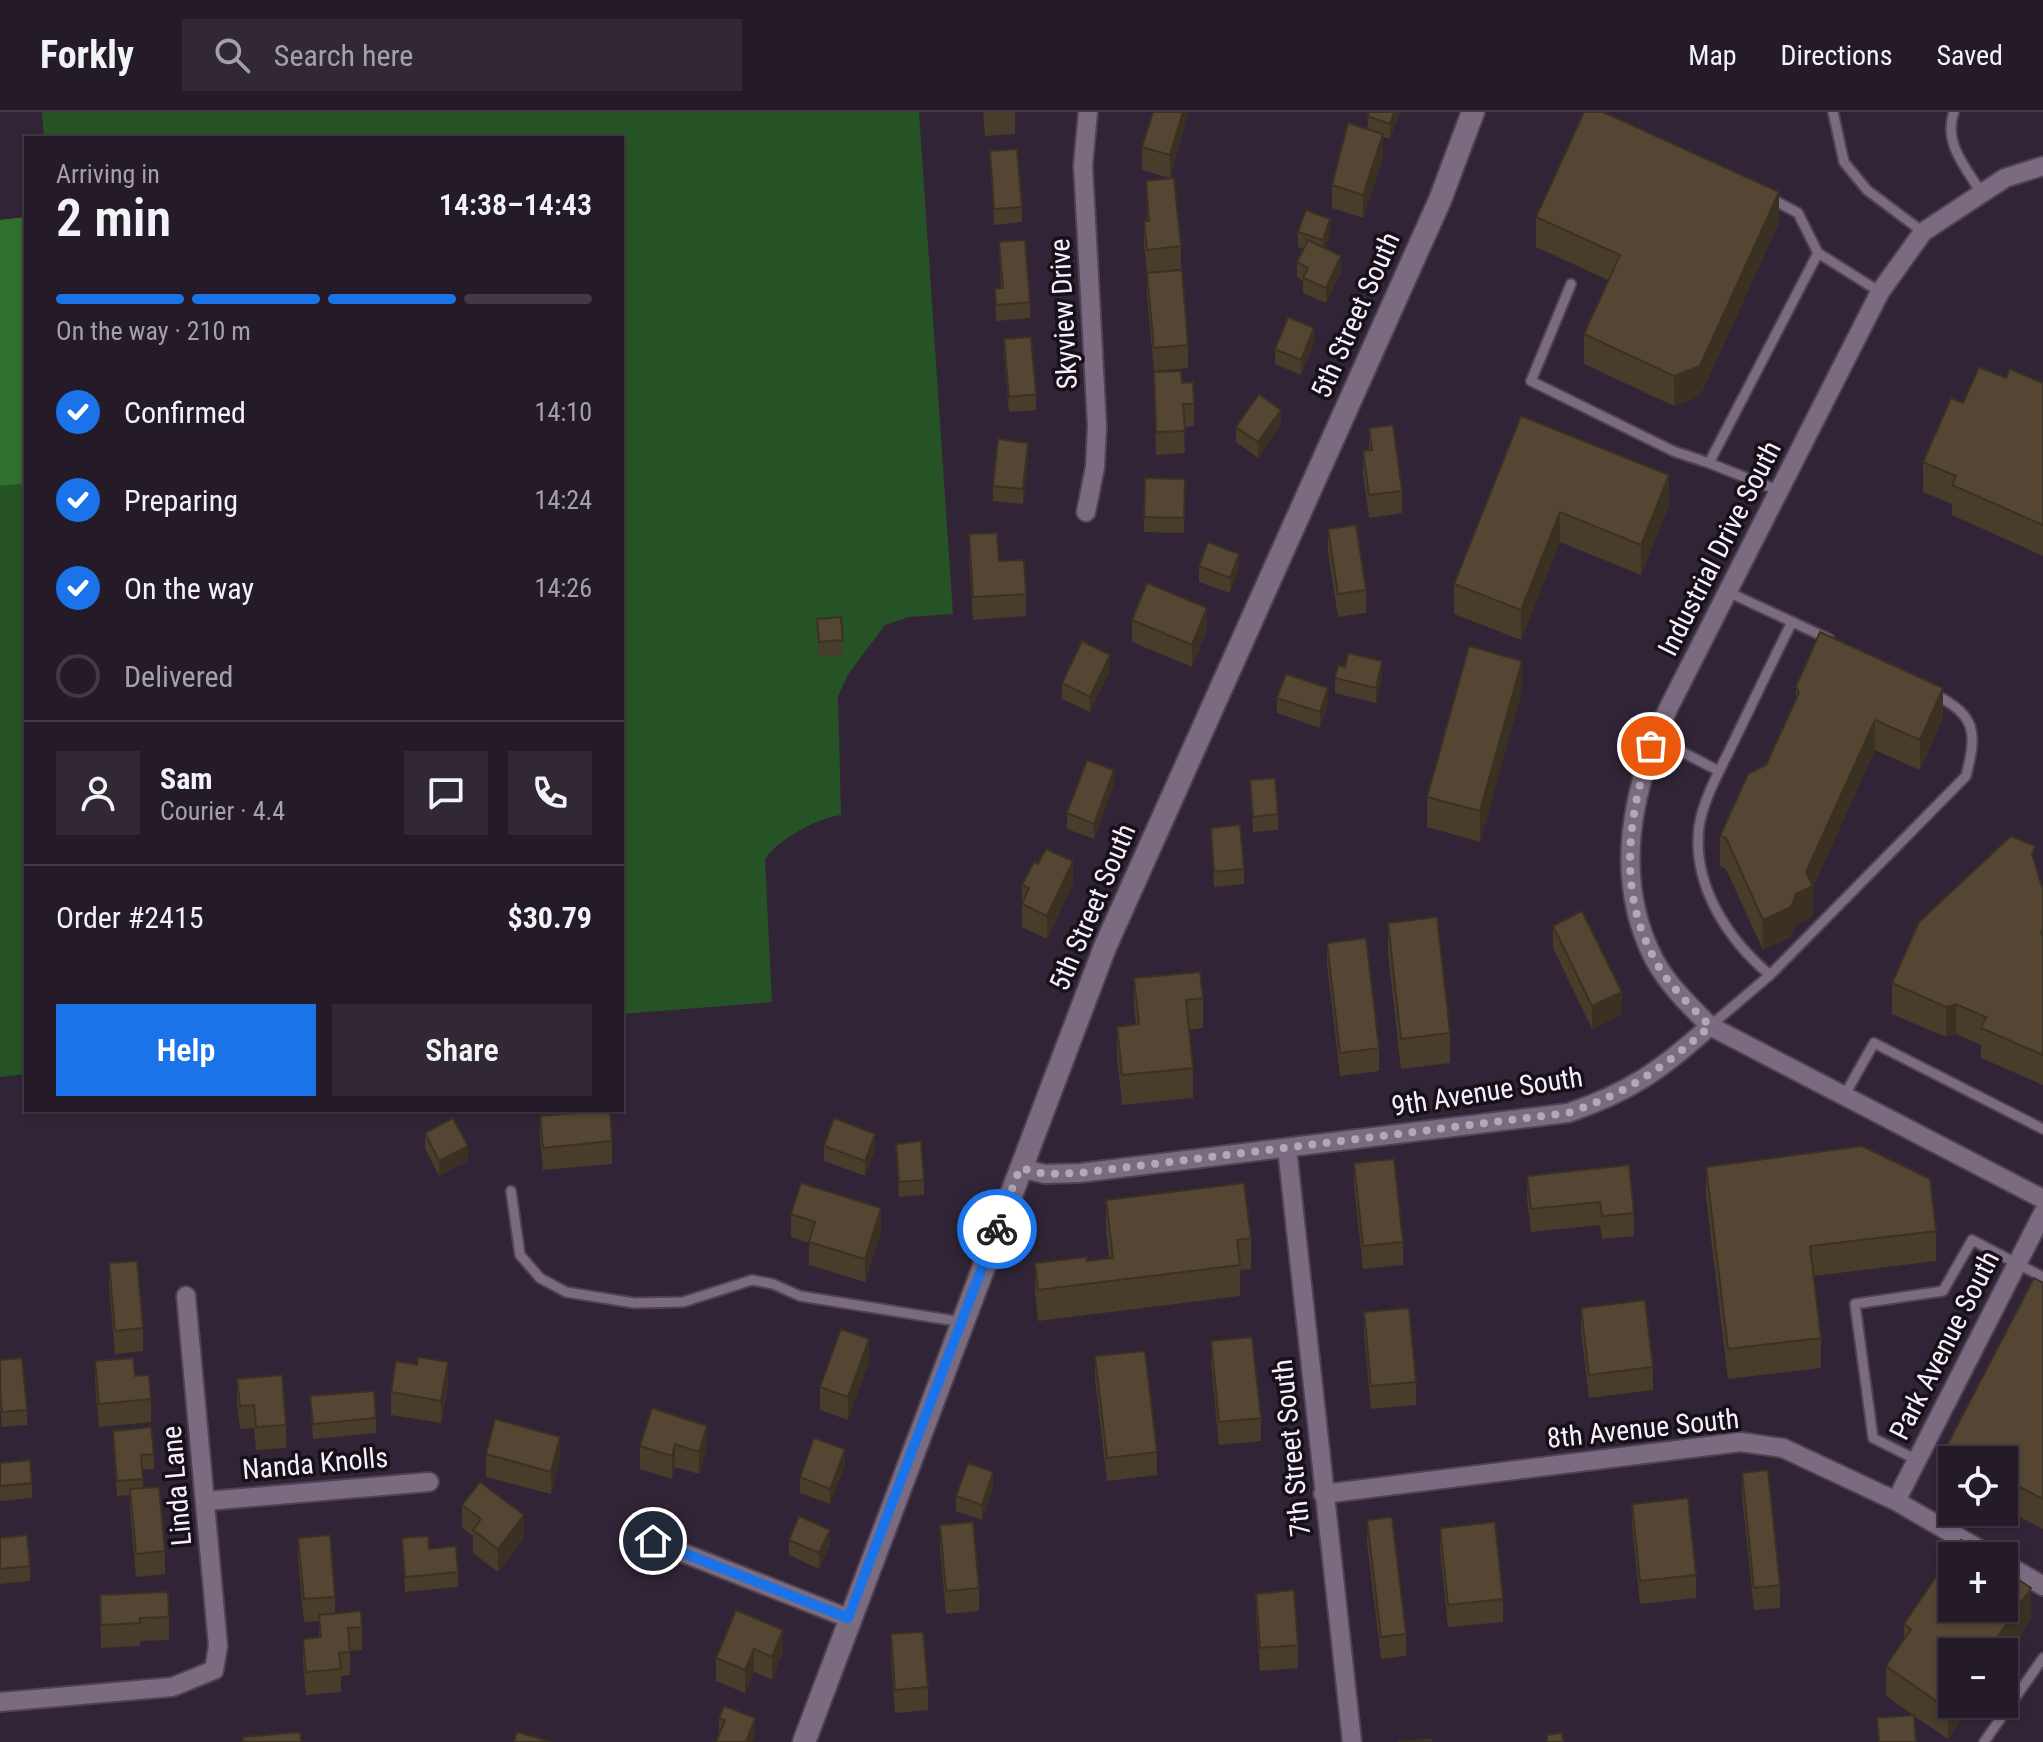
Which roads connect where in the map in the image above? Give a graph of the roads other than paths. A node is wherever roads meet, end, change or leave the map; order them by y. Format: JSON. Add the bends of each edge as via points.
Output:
{"nodes":[{"id":1,"x":1088,"y":112,"type":"edge"},
{"id":2,"x":1473,"y":112,"type":"edge"},
{"id":3,"x":1833,"y":112,"type":"edge"},
{"id":4,"x":1954,"y":112,"type":"edge"},
{"id":5,"x":2043,"y":166,"type":"edge"},
{"id":6,"x":1756,"y":191,"type":"edge"},
{"id":7,"x":1981,"y":192,"type":"junction"},
{"id":8,"x":1923,"y":232,"type":"junction"},
{"id":9,"x":1818,"y":253,"type":"junction"},
{"id":10,"x":1571,"y":284,"type":"dead end"},
{"id":11,"x":1880,"y":292,"type":"junction"},
{"id":12,"x":1709,"y":463,"type":"junction"},
{"id":13,"x":1780,"y":491,"type":"junction"},
{"id":14,"x":1086,"y":512,"type":"dead end"},
{"id":15,"x":1728,"y":592,"type":"junction"},
{"id":16,"x":1792,"y":622,"type":"junction"},
{"id":17,"x":1837,"y":643,"type":"edge"},
{"id":18,"x":1919,"y":686,"type":"edge"},
{"id":19,"x":1655,"y":738,"type":"junction"},
{"id":20,"x":1719,"y":771,"type":"junction"},
{"id":21,"x":1770,"y":975,"type":"junction"},
{"id":22,"x":1710,"y":1026,"type":"junction"},
{"id":23,"x":1844,"y":1096,"type":"junction"},
{"id":24,"x":2043,"y":1129,"type":"edge"},
{"id":25,"x":1287,"y":1148,"type":"junction"},
{"id":26,"x":1020,"y":1168,"type":"junction"},
{"id":27,"x":511,"y":1191,"type":"dead end"},
{"id":28,"x":2043,"y":1199,"type":"edge"},
{"id":29,"x":2043,"y":1213,"type":"edge"},
{"id":30,"x":2017,"y":1263,"type":"junction"},
{"id":31,"x":2043,"y":1277,"type":"edge"},
{"id":32,"x":186,"y":1296,"type":"dead end"},
{"id":33,"x":962,"y":1322,"type":"junction"},
{"id":34,"x":1917,"y":1460,"type":"junction"},
{"id":35,"x":429,"y":1482,"type":"dead end"},
{"id":36,"x":1323,"y":1494,"type":"junction"},
{"id":37,"x":206,"y":1501,"type":"junction"},
{"id":38,"x":1896,"y":1501,"type":"junction"},
{"id":39,"x":653,"y":1541,"type":"dead end"},
{"id":40,"x":1967,"y":1542,"type":"edge"},
{"id":41,"x":2018,"y":1571,"type":"edge"},
{"id":42,"x":2043,"y":1586,"type":"edge"},
{"id":43,"x":848,"y":1618,"type":"junction"},
{"id":44,"x":2043,"y":1658,"type":"edge"},
{"id":45,"x":0,"y":1702,"type":"edge"},
{"id":46,"x":804,"y":1742,"type":"edge"},
{"id":47,"x":1352,"y":1742,"type":"edge"},
{"id":48,"x":1984,"y":1742,"type":"edge"}],
"edges":[{"from":1,"to":14,"type":"street","name":"Skyview Drive","via":[[1083,165],[1097,426]]},
{"from":2,"to":26,"type":"street","name":"5th Street South","via":[[1440,200],[1105,947]]},
{"from":3,"to":8,"type":"lane","via":[[1844,162],[1867,190]]},
{"from":4,"to":7,"type":"lane","via":[[1953,147]]},
{"from":5,"to":7,"type":"street","name":"Industrial Drive South"},
{"from":6,"to":9,"type":"lane","via":[[1798,213]]},
{"from":7,"to":8,"type":"street","name":"Industrial Drive South"},
{"from":8,"to":11,"type":"street","name":"Industrial Drive South"},
{"from":9,"to":11,"type":"lane"},
{"from":9,"to":12,"type":"lane"},
{"from":10,"to":12,"type":"lane","via":[[1531,381],[1673,451]]},
{"from":11,"to":13,"type":"street","name":"Industrial Drive South"},
{"from":12,"to":13,"type":"lane"},
{"from":13,"to":15,"type":"street","name":"Industrial Drive South"},
{"from":15,"to":16,"type":"lane"},
{"from":15,"to":19,"type":"street","name":"Industrial Drive South"},
{"from":16,"to":17,"type":"lane"},
{"from":16,"to":20,"type":"lane"},
{"from":18,"to":21,"type":"lane","via":[[1960,707],[1975,740],[1966,776]]},
{"from":19,"to":20,"type":"lane"},
{"from":19,"to":22,"type":"street","name":"Industrial Drive South","via":[[1629,829],[1639,921],[1655,961]]},
{"from":20,"to":21,"type":"lane","via":[[1699,827],[1701,861],[1716,915]]},
{"from":21,"to":22,"type":"lane"},
{"from":22,"to":23,"type":"street"},
{"from":22,"to":25,"type":"street","name":"9th Avenue South","via":[[1664,1067],[1614,1097],[1568,1113]]},
{"from":23,"to":24,"type":"lane","via":[[1874,1043]]},
{"from":23,"to":28,"type":"street"},
{"from":25,"to":26,"type":"street","name":"9th Avenue South","via":[[1080,1173]]},
{"from":25,"to":36,"type":"street","name":"7th Street South"},
{"from":26,"to":33,"type":"street","name":"5th Street South"},
{"from":27,"to":33,"type":"lane","via":[[520,1255],[540,1278],[566,1292],[634,1303],[683,1302],[752,1280],[800,1296]]},
{"from":29,"to":30,"type":"street","name":"Park Avenue South"},
{"from":30,"to":31,"type":"lane"},
{"from":30,"to":34,"type":"street","name":"Park Avenue South"},
{"from":30,"to":34,"type":"lane","via":[[1972,1240],[1943,1291],[1855,1304],[1873,1438]]},
{"from":32,"to":37,"type":"street","name":"Linda Lane"},
{"from":33,"to":43,"type":"street","name":"5th Street South"},
{"from":34,"to":38,"type":"street","name":"Park Avenue South"},
{"from":35,"to":37,"type":"street","name":"Nanda Knolls"},
{"from":36,"to":38,"type":"street","name":"8th Avenue South","via":[[1741,1442],[1783,1448]]},
{"from":36,"to":47,"type":"street","name":"7th Street South"},
{"from":37,"to":45,"type":"street","name":"Linda Lane","via":[[218,1646],[214,1670],[172,1687]]},
{"from":38,"to":40,"type":"street","name":"8th Avenue South"},
{"from":39,"to":43,"type":"street"},
{"from":41,"to":42,"type":"street"},
{"from":43,"to":46,"type":"street","name":"5th Street South"},
{"from":44,"to":48,"type":"lane"}]}
